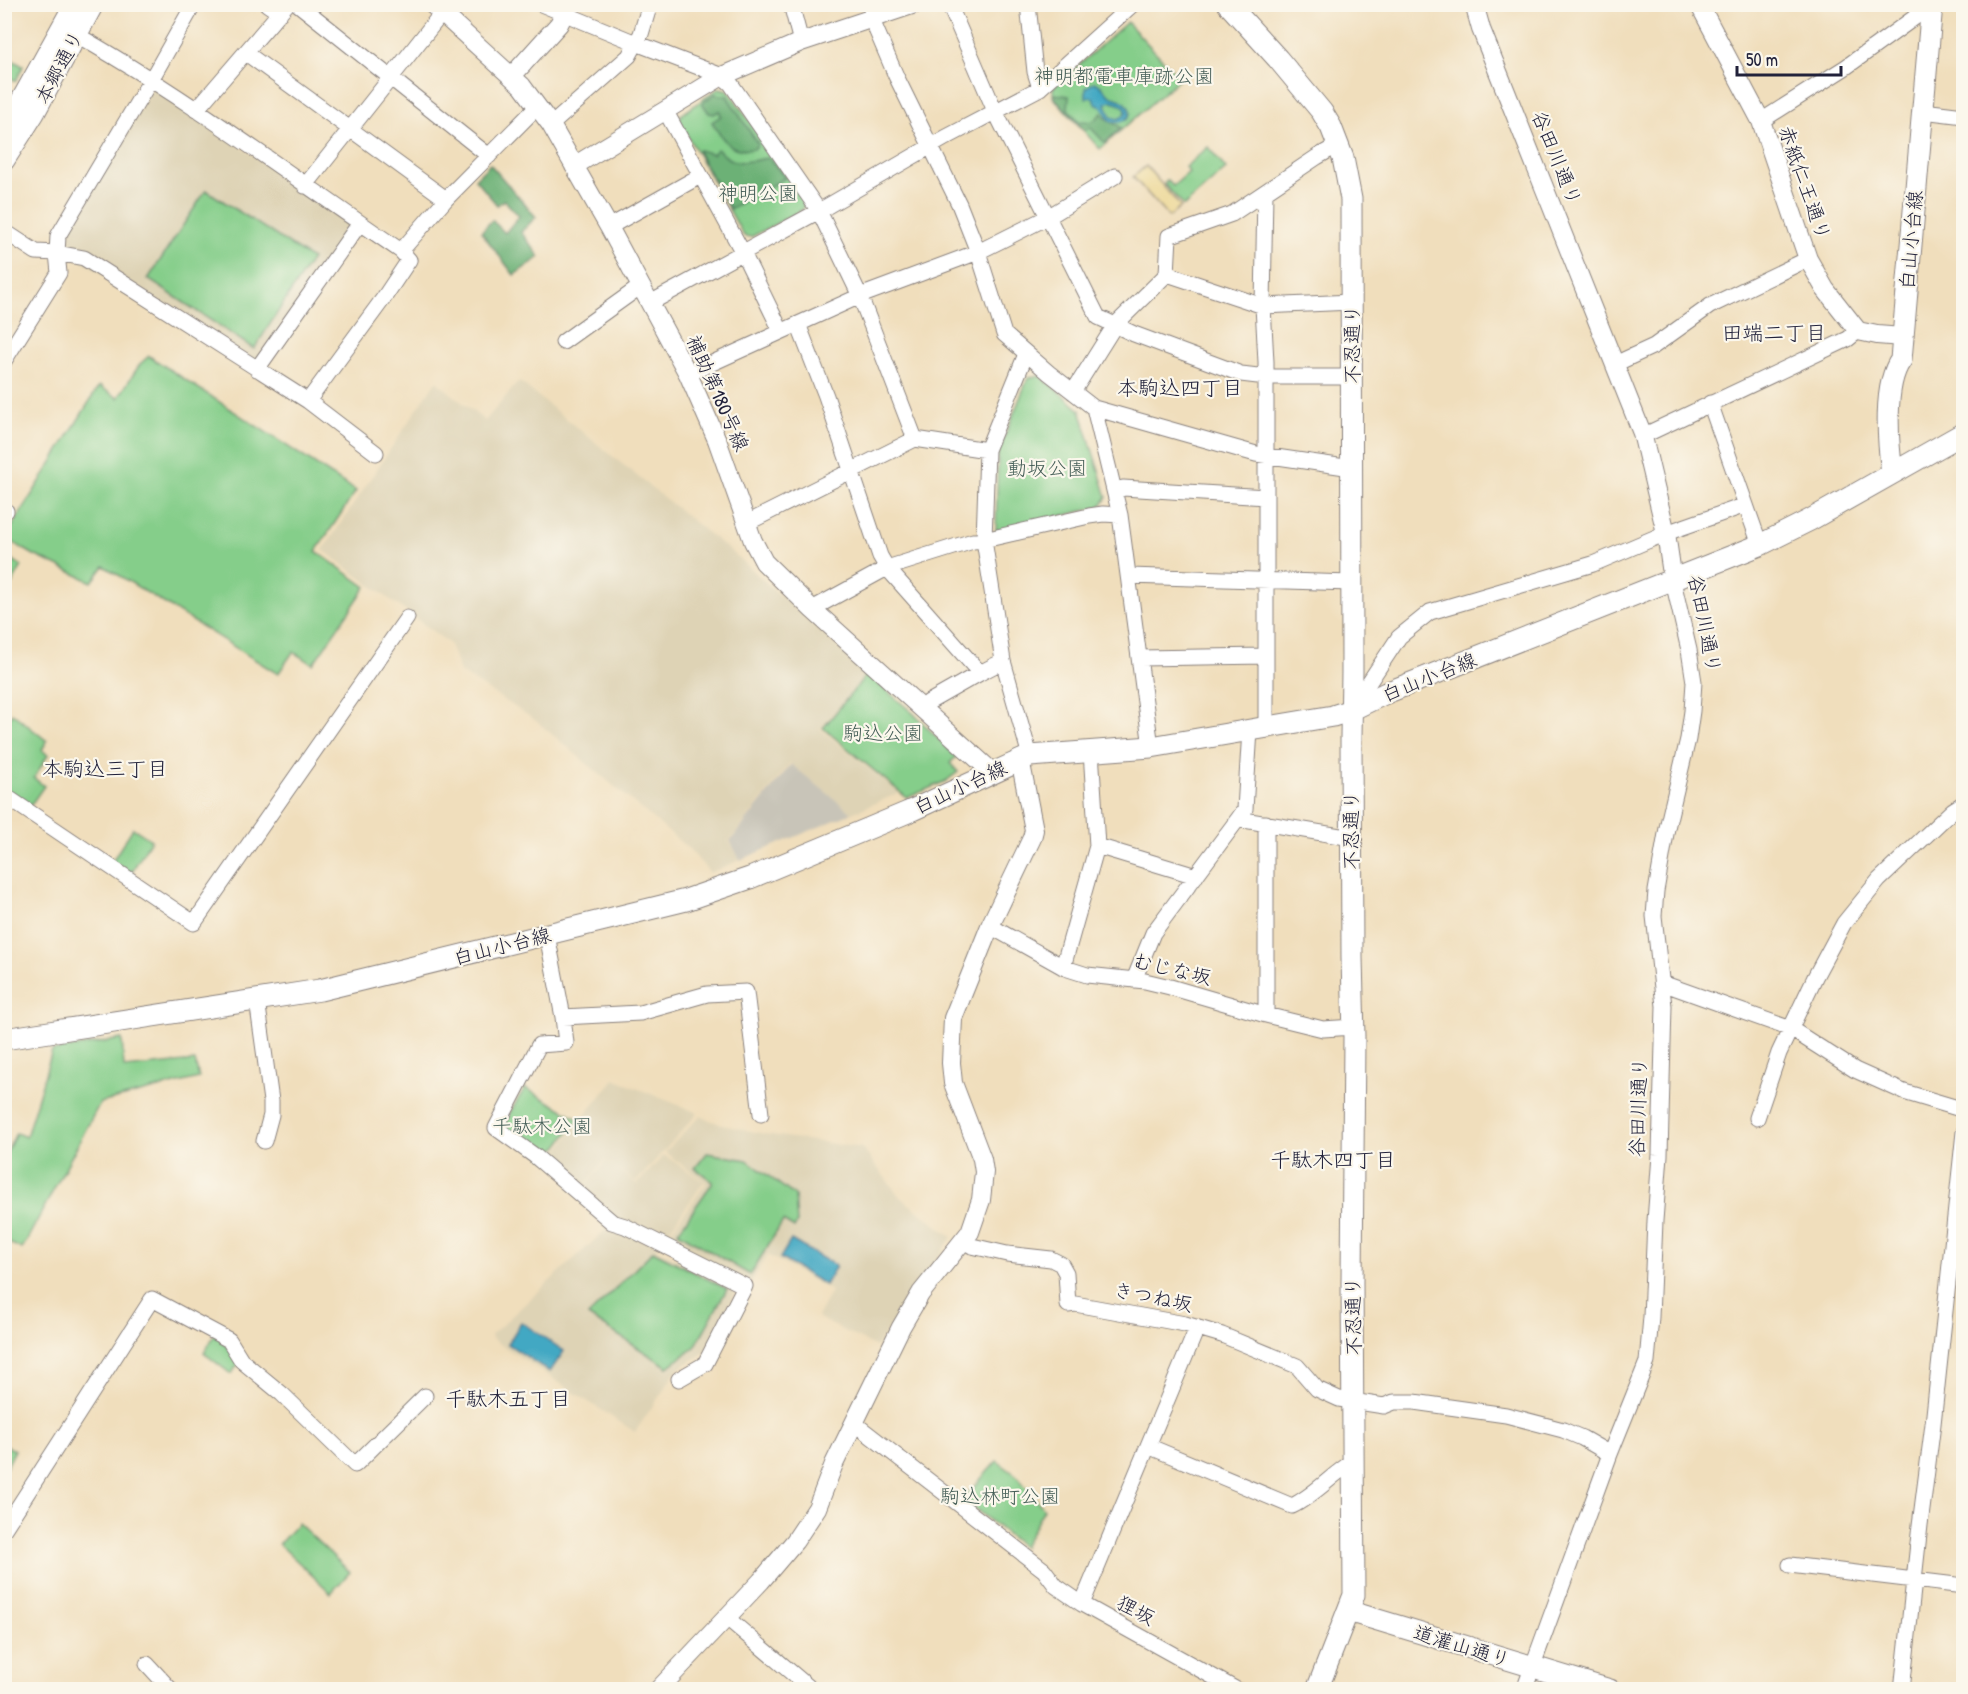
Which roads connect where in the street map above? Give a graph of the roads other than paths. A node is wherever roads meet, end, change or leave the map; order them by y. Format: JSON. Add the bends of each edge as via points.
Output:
{"nodes":[{"id":1,"x":75,"y":4,"type":"edge"},
{"id":2,"x":93,"y":4,"type":"edge"},
{"id":3,"x":194,"y":4,"type":"edge"},
{"id":4,"x":298,"y":4,"type":"edge"},
{"id":5,"x":541,"y":4,"type":"edge"},
{"id":6,"x":666,"y":4,"type":"edge"},
{"id":7,"x":791,"y":4,"type":"edge"},
{"id":8,"x":915,"y":4,"type":"edge"},
{"id":9,"x":949,"y":4,"type":"edge"},
{"id":10,"x":1028,"y":4,"type":"edge"},
{"id":11,"x":1133,"y":4,"type":"edge"},
{"id":12,"x":1228,"y":4,"type":"edge"},
{"id":13,"x":1474,"y":4,"type":"edge"},
{"id":14,"x":1699,"y":4,"type":"edge"},
{"id":15,"x":1932,"y":5,"type":"edge"},
{"id":16,"x":650,"y":6,"type":"edge"},
{"id":17,"x":278,"y":7,"type":"edge"},
{"id":18,"x":437,"y":9,"type":"edge"},
{"id":19,"x":566,"y":9,"type":"edge"},
{"id":20,"x":871,"y":12,"type":"edge"},
{"id":21,"x":70,"y":30,"type":"junction"},
{"id":22,"x":801,"y":42,"type":"junction"},
{"id":23,"x":636,"y":44,"type":"junction"},
{"id":24,"x":246,"y":53,"type":"junction"},
{"id":25,"x":513,"y":76,"type":"junction"},
{"id":26,"x":722,"y":76,"type":"junction"},
{"id":27,"x":390,"y":77,"type":"junction"},
{"id":28,"x":151,"y":80,"type":"junction"},
{"id":29,"x":1040,"y":88,"type":"junction"},
{"id":30,"x":538,"y":106,"type":"junction"},
{"id":31,"x":665,"y":110,"type":"junction"},
{"id":32,"x":196,"y":111,"type":"junction"},
{"id":33,"x":995,"y":111,"type":"junction"},
{"id":34,"x":1923,"y":111,"type":"junction"},
{"id":35,"x":1964,"y":116,"type":"edge"},
{"id":36,"x":1761,"y":121,"type":"junction"},
{"id":37,"x":551,"y":125,"type":"junction"},
{"id":38,"x":350,"y":129,"type":"junction"},
{"id":39,"x":4,"y":132,"type":"edge"},
{"id":40,"x":1338,"y":145,"type":"junction"},
{"id":41,"x":930,"y":146,"type":"junction"},
{"id":42,"x":489,"y":156,"type":"junction"},
{"id":43,"x":4,"y":160,"type":"edge"},
{"id":44,"x":574,"y":166,"type":"junction"},
{"id":45,"x":700,"y":176,"type":"junction"},
{"id":46,"x":1115,"y":176,"type":"dead end"},
{"id":47,"x":305,"y":186,"type":"junction"},
{"id":48,"x":1265,"y":192,"type":"junction"},
{"id":49,"x":446,"y":199,"type":"junction"},
{"id":50,"x":819,"y":211,"type":"junction"},
{"id":51,"x":1048,"y":217,"type":"junction"},
{"id":52,"x":360,"y":223,"type":"junction"},
{"id":53,"x":609,"y":227,"type":"junction"},
{"id":54,"x":4,"y":231,"type":"edge"},
{"id":55,"x":401,"y":251,"type":"junction"},
{"id":56,"x":742,"y":251,"type":"junction"},
{"id":57,"x":978,"y":252,"type":"junction"},
{"id":58,"x":57,"y":253,"type":"junction"},
{"id":59,"x":1808,"y":260,"type":"junction"},
{"id":60,"x":1167,"y":274,"type":"junction"},
{"id":61,"x":641,"y":286,"type":"junction"},
{"id":62,"x":860,"y":296,"type":"junction"},
{"id":63,"x":1352,"y":302,"type":"junction"},
{"id":64,"x":650,"y":303,"type":"junction"},
{"id":65,"x":1263,"y":306,"type":"junction"},
{"id":66,"x":798,"y":324,"type":"junction"},
{"id":67,"x":1115,"y":326,"type":"junction"},
{"id":68,"x":781,"y":331,"type":"junction"},
{"id":69,"x":1858,"y":331,"type":"junction"},
{"id":70,"x":1902,"y":337,"type":"junction"},
{"id":71,"x":563,"y":342,"type":"dead end"},
{"id":72,"x":1026,"y":354,"type":"junction"},
{"id":73,"x":4,"y":361,"type":"edge"},
{"id":74,"x":1615,"y":364,"type":"junction"},
{"id":75,"x":257,"y":369,"type":"junction"},
{"id":76,"x":688,"y":374,"type":"junction"},
{"id":77,"x":1266,"y":377,"type":"junction"},
{"id":78,"x":1352,"y":377,"type":"junction"},
{"id":79,"x":1073,"y":392,"type":"junction"},
{"id":80,"x":308,"y":401,"type":"junction"},
{"id":81,"x":1710,"y":403,"type":"junction"},
{"id":82,"x":1094,"y":408,"type":"junction"},
{"id":83,"x":1642,"y":433,"type":"junction"},
{"id":84,"x":1964,"y":433,"type":"edge"},
{"id":85,"x":915,"y":440,"type":"junction"},
{"id":86,"x":987,"y":450,"type":"junction"},
{"id":87,"x":376,"y":453,"type":"dead end"},
{"id":88,"x":1266,"y":456,"type":"junction"},
{"id":89,"x":1352,"y":468,"type":"junction"},
{"id":90,"x":852,"y":470,"type":"junction"},
{"id":91,"x":1892,"y":473,"type":"junction"},
{"id":92,"x":1115,"y":492,"type":"junction"},
{"id":93,"x":1266,"y":497,"type":"junction"},
{"id":94,"x":1746,"y":505,"type":"junction"},
{"id":95,"x":1120,"y":515,"type":"junction"},
{"id":96,"x":747,"y":523,"type":"junction"},
{"id":97,"x":1666,"y":533,"type":"junction"},
{"id":98,"x":984,"y":540,"type":"junction"},
{"id":99,"x":1760,"y":545,"type":"junction"},
{"id":100,"x":887,"y":568,"type":"junction"},
{"id":101,"x":1129,"y":576,"type":"junction"},
{"id":102,"x":1266,"y":580,"type":"junction"},
{"id":103,"x":1673,"y":580,"type":"junction"},
{"id":104,"x":1351,"y":583,"type":"junction"},
{"id":105,"x":812,"y":609,"type":"junction"},
{"id":106,"x":407,"y":618,"type":"dead end"},
{"id":107,"x":1266,"y":656,"type":"junction"},
{"id":108,"x":1140,"y":658,"type":"junction"},
{"id":109,"x":1003,"y":661,"type":"junction"},
{"id":110,"x":980,"y":673,"type":"junction"},
{"id":111,"x":923,"y":709,"type":"junction"},
{"id":112,"x":1351,"y":710,"type":"junction"},
{"id":113,"x":1258,"y":729,"type":"junction"},
{"id":114,"x":1152,"y":747,"type":"junction"},
{"id":115,"x":1091,"y":751,"type":"junction"},
{"id":116,"x":1025,"y":758,"type":"junction"},
{"id":117,"x":992,"y":772,"type":"junction"},
{"id":118,"x":4,"y":795,"type":"edge"},
{"id":119,"x":1964,"y":803,"type":"edge"},
{"id":120,"x":1238,"y":819,"type":"junction"},
{"id":121,"x":1266,"y":823,"type":"junction"},
{"id":122,"x":1352,"y":838,"type":"junction"},
{"id":123,"x":1097,"y":846,"type":"junction"},
{"id":124,"x":1196,"y":876,"type":"junction"},
{"id":125,"x":990,"y":926,"type":"junction"},
{"id":126,"x":547,"y":935,"type":"junction"},
{"id":127,"x":1063,"y":967,"type":"junction"},
{"id":128,"x":1134,"y":980,"type":"junction"},
{"id":129,"x":1662,"y":983,"type":"junction"},
{"id":130,"x":257,"y":1000,"type":"junction"},
{"id":131,"x":1266,"y":1015,"type":"junction"},
{"id":132,"x":562,"y":1017,"type":"junction"},
{"id":133,"x":1354,"y":1027,"type":"junction"},
{"id":134,"x":1791,"y":1029,"type":"junction"},
{"id":135,"x":4,"y":1039,"type":"edge"},
{"id":136,"x":1964,"y":1110,"type":"edge"},
{"id":137,"x":761,"y":1114,"type":"dead end"},
{"id":138,"x":1756,"y":1118,"type":"dead end"},
{"id":139,"x":1964,"y":1132,"type":"edge"},
{"id":140,"x":264,"y":1141,"type":"dead end"},
{"id":141,"x":963,"y":1241,"type":"junction"},
{"id":142,"x":1196,"y":1327,"type":"junction"},
{"id":143,"x":679,"y":1379,"type":"dead end"},
{"id":144,"x":425,"y":1396,"type":"dead end"},
{"id":145,"x":1354,"y":1403,"type":"junction"},
{"id":146,"x":854,"y":1423,"type":"junction"},
{"id":147,"x":1148,"y":1446,"type":"junction"},
{"id":148,"x":1610,"y":1454,"type":"junction"},
{"id":149,"x":1354,"y":1461,"type":"junction"},
{"id":150,"x":4,"y":1529,"type":"edge"},
{"id":151,"x":1790,"y":1565,"type":"dead end"},
{"id":152,"x":1914,"y":1581,"type":"junction"},
{"id":153,"x":1964,"y":1586,"type":"edge"},
{"id":154,"x":1082,"y":1604,"type":"junction"},
{"id":155,"x":1348,"y":1611,"type":"junction"},
{"id":156,"x":727,"y":1618,"type":"junction"},
{"id":157,"x":147,"y":1664,"type":"dead end"},
{"id":158,"x":1531,"y":1667,"type":"junction"},
{"id":159,"x":171,"y":1689,"type":"edge"},
{"id":160,"x":658,"y":1689,"type":"edge"},
{"id":161,"x":812,"y":1689,"type":"edge"},
{"id":162,"x":1237,"y":1689,"type":"edge"},
{"id":163,"x":1317,"y":1689,"type":"edge"},
{"id":164,"x":1524,"y":1689,"type":"edge"},
{"id":165,"x":1610,"y":1689,"type":"edge"},
{"id":166,"x":1902,"y":1689,"type":"edge"}],
"edges":[{"from":1,"to":21,"type":"main road","name":"本郷通り"},
{"from":2,"to":21,"type":"main road","name":"本郷通り"},
{"from":3,"to":28,"type":"street"},
{"from":4,"to":27,"type":"street"},
{"from":5,"to":19,"type":"street"},
{"from":6,"to":16,"type":"street"},
{"from":7,"to":22,"type":"street"},
{"from":8,"to":20,"type":"street"},
{"from":9,"to":33,"type":"street"},
{"from":10,"to":29,"type":"street"},
{"from":11,"to":29,"type":"street"},
{"from":12,"to":40,"type":"main road","name":"不忍通り","via":[[1322,112]]},
{"from":13,"to":74,"type":"street","name":"谷田川通り"},
{"from":14,"to":36,"type":"street","name":"赤紙仁王通り"},
{"from":15,"to":34,"type":"main road","name":"白山小台線"},
{"from":15,"to":36,"type":"street","via":[[1846,67]]},
{"from":16,"to":23,"type":"street"},
{"from":17,"to":24,"type":"street"},
{"from":18,"to":25,"type":"street","name":"補助第180号線"},
{"from":18,"to":27,"type":"street"},
{"from":19,"to":23,"type":"street"},
{"from":19,"to":25,"type":"street","via":[[558,24]]},
{"from":20,"to":22,"type":"street"},
{"from":20,"to":41,"type":"street"},
{"from":21,"to":28,"type":"street"},
{"from":21,"to":39,"type":"main road","name":"本郷通り"},
{"from":21,"to":43,"type":"main road","name":"本郷通り","via":[[34,113]]},
{"from":22,"to":26,"type":"street"},
{"from":23,"to":26,"type":"street"},
{"from":23,"to":37,"type":"street","via":[[629,56]]},
{"from":24,"to":32,"type":"street"},
{"from":24,"to":38,"type":"street"},
{"from":25,"to":30,"type":"street","name":"補助第180号線"},
{"from":26,"to":31,"type":"street"},
{"from":26,"to":50,"type":"street"},
{"from":27,"to":38,"type":"street"},
{"from":27,"to":42,"type":"street"},
{"from":28,"to":32,"type":"street"},
{"from":28,"to":58,"type":"street","via":[[58,236]]},
{"from":29,"to":33,"type":"street"},
{"from":30,"to":37,"type":"street","name":"補助第180号線"},
{"from":30,"to":42,"type":"street"},
{"from":31,"to":44,"type":"street"},
{"from":31,"to":45,"type":"street"},
{"from":32,"to":47,"type":"street"},
{"from":33,"to":41,"type":"street"},
{"from":33,"to":51,"type":"street"},
{"from":34,"to":35,"type":"street"},
{"from":34,"to":70,"type":"main road","name":"白山小台線"},
{"from":36,"to":59,"type":"street","name":"赤紙仁王通り"},
{"from":37,"to":44,"type":"street","name":"補助第180号線"},
{"from":38,"to":47,"type":"street"},
{"from":38,"to":49,"type":"street"},
{"from":40,"to":48,"type":"street"},
{"from":40,"to":63,"type":"main road","name":"不忍通り","via":[[1351,199]]},
{"from":41,"to":50,"type":"street"},
{"from":41,"to":57,"type":"street"},
{"from":42,"to":49,"type":"street"},
{"from":44,"to":53,"type":"street","name":"補助第180号線"},
{"from":45,"to":53,"type":"street"},
{"from":45,"to":56,"type":"street"},
{"from":46,"to":51,"type":"street"},
{"from":47,"to":52,"type":"street"},
{"from":48,"to":60,"type":"street","via":[[1232,214],[1169,236]]},
{"from":48,"to":65,"type":"street"},
{"from":49,"to":55,"type":"street"},
{"from":50,"to":56,"type":"street"},
{"from":50,"to":62,"type":"street"},
{"from":51,"to":57,"type":"street"},
{"from":51,"to":67,"type":"street","via":[[1098,317]]},
{"from":52,"to":55,"type":"street"},
{"from":52,"to":75,"type":"street"},
{"from":53,"to":61,"type":"street","name":"補助第180号線"},
{"from":54,"to":58,"type":"street","via":[[36,252]]},
{"from":55,"to":80,"type":"street","via":[[409,260]]},
{"from":56,"to":64,"type":"street"},
{"from":56,"to":68,"type":"street"},
{"from":57,"to":62,"type":"street"},
{"from":57,"to":72,"type":"street","via":[[1004,334]]},
{"from":58,"to":73,"type":"street","via":[[59,273]]},
{"from":58,"to":75,"type":"street","via":[[84,258]]},
{"from":59,"to":69,"type":"street","name":"赤紙仁王通り"},
{"from":59,"to":74,"type":"street","via":[[1710,306],[1654,346]]},
{"from":60,"to":65,"type":"street"},
{"from":60,"to":67,"type":"street"},
{"from":61,"to":64,"type":"street","name":"補助第180号線"},
{"from":61,"to":71,"type":"street"},
{"from":62,"to":66,"type":"street"},
{"from":62,"to":85,"type":"street"},
{"from":63,"to":65,"type":"street"},
{"from":63,"to":78,"type":"main road","name":"不忍通り"},
{"from":64,"to":76,"type":"street","name":"補助第180号線"},
{"from":65,"to":77,"type":"street"},
{"from":66,"to":68,"type":"street"},
{"from":66,"to":90,"type":"street"},
{"from":67,"to":77,"type":"street","via":[[1241,374]]},
{"from":67,"to":79,"type":"street"},
{"from":68,"to":76,"type":"street"},
{"from":69,"to":70,"type":"street"},
{"from":69,"to":81,"type":"street"},
{"from":70,"to":91,"type":"main road","name":"白山小台線","via":[[1901,360],[1893,370],[1888,420]]},
{"from":72,"to":79,"type":"street"},
{"from":72,"to":86,"type":"street"},
{"from":74,"to":83,"type":"street","name":"谷田川通り"},
{"from":75,"to":80,"type":"street"},
{"from":76,"to":96,"type":"street","name":"補助第180号線"},
{"from":77,"to":78,"type":"street"},
{"from":77,"to":88,"type":"street"},
{"from":78,"to":89,"type":"main road","name":"不忍通り"},
{"from":79,"to":82,"type":"street"},
{"from":80,"to":87,"type":"street"},
{"from":81,"to":83,"type":"street","via":[[1652,432]]},
{"from":81,"to":94,"type":"street"},
{"from":82,"to":88,"type":"street"},
{"from":82,"to":92,"type":"street"},
{"from":83,"to":97,"type":"street","name":"谷田川通り"},
{"from":84,"to":91,"type":"main road","name":"白山小台線"},
{"from":85,"to":86,"type":"street"},
{"from":85,"to":90,"type":"street"},
{"from":86,"to":98,"type":"street"},
{"from":88,"to":89,"type":"street"},
{"from":88,"to":93,"type":"street"},
{"from":89,"to":104,"type":"main road","name":"不忍通り"},
{"from":90,"to":96,"type":"street"},
{"from":90,"to":100,"type":"street"},
{"from":91,"to":99,"type":"main road","name":"白山小台線"},
{"from":92,"to":93,"type":"street","via":[[1123,488]]},
{"from":92,"to":95,"type":"street"},
{"from":93,"to":102,"type":"street"},
{"from":94,"to":97,"type":"street"},
{"from":94,"to":99,"type":"street"},
{"from":95,"to":98,"type":"street","via":[[1089,516]]},
{"from":95,"to":101,"type":"street"},
{"from":96,"to":105,"type":"street","name":"補助第180号線","via":[[764,562]]},
{"from":97,"to":103,"type":"street","name":"谷田川通り"},
{"from":97,"to":112,"type":"street","via":[[1593,564],[1430,612],[1399,637]]},
{"from":98,"to":100,"type":"street"},
{"from":98,"to":109,"type":"street"},
{"from":99,"to":103,"type":"main road","name":"白山小台線"},
{"from":100,"to":105,"type":"street"},
{"from":100,"to":110,"type":"street"},
{"from":101,"to":102,"type":"street"},
{"from":101,"to":108,"type":"street"},
{"from":102,"to":104,"type":"street"},
{"from":102,"to":107,"type":"street"},
{"from":103,"to":112,"type":"main road","name":"白山小台線"},
{"from":103,"to":129,"type":"street","name":"谷田川通り","via":[[1694,682],[1688,739],[1656,891],[1654,916]]},
{"from":104,"to":112,"type":"main road","name":"不忍通り"},
{"from":105,"to":111,"type":"street","name":"補助第180号線"},
{"from":106,"to":118,"type":"street","via":[[194,923]]},
{"from":107,"to":108,"type":"street"},
{"from":107,"to":113,"type":"street"},
{"from":108,"to":114,"type":"street"},
{"from":109,"to":110,"type":"street"},
{"from":109,"to":116,"type":"street"},
{"from":110,"to":111,"type":"street"},
{"from":111,"to":117,"type":"street","name":"補助第180号線"},
{"from":112,"to":113,"type":"main road","name":"白山小台線"},
{"from":112,"to":122,"type":"main road","name":"不忍通り"},
{"from":113,"to":114,"type":"main road","name":"白山小台線"},
{"from":113,"to":120,"type":"street","via":[[1245,809]]},
{"from":114,"to":115,"type":"main road","name":"白山小台線"},
{"from":115,"to":116,"type":"main road","name":"白山小台線"},
{"from":115,"to":123,"type":"street"},
{"from":116,"to":117,"type":"main road","name":"白山小台線"},
{"from":116,"to":125,"type":"street","via":[[1034,830]]},
{"from":117,"to":126,"type":"main road","name":"白山小台線","via":[[908,812],[715,891]]},
{"from":119,"to":134,"type":"street","via":[[1879,880],[1844,923]]},
{"from":120,"to":121,"type":"street"},
{"from":120,"to":124,"type":"street"},
{"from":121,"to":122,"type":"street"},
{"from":121,"to":131,"type":"street"},
{"from":122,"to":133,"type":"main road","name":"不忍通り"},
{"from":123,"to":124,"type":"street"},
{"from":123,"to":127,"type":"street"},
{"from":124,"to":128,"type":"street","via":[[1153,933]]},
{"from":125,"to":127,"type":"street","name":"むじな坂"},
{"from":125,"to":141,"type":"street","via":[[953,1018],[953,1083],[984,1173],[979,1206]]},
{"from":126,"to":130,"type":"main road","name":"白山小台線","via":[[330,987]]},
{"from":126,"to":132,"type":"street"},
{"from":127,"to":128,"type":"street","name":"むじな坂","via":[[1086,975]]},
{"from":128,"to":131,"type":"street","name":"むじな坂"},
{"from":129,"to":134,"type":"street"},
{"from":129,"to":148,"type":"street","name":"谷田川通り","via":[[1660,1155],[1647,1362]]},
{"from":130,"to":135,"type":"main road","name":"白山小台線"},
{"from":130,"to":140,"type":"street","via":[[271,1101]]},
{"from":131,"to":133,"type":"street","name":"むじな坂","via":[[1323,1029]]},
{"from":132,"to":137,"type":"street","via":[[640,1013],[707,994],[746,992]]},
{"from":132,"to":143,"type":"street","via":[[566,1043],[539,1045],[496,1128],[612,1222],[745,1287],[705,1364]]},
{"from":133,"to":145,"type":"main road","name":"不忍通り"},
{"from":134,"to":136,"type":"street","via":[[1855,1070],[1904,1092]]},
{"from":134,"to":138,"type":"street"},
{"from":139,"to":152,"type":"street"},
{"from":141,"to":142,"type":"street","name":"きつね坂","via":[[1007,1254],[1058,1262],[1066,1273],[1068,1305],[1121,1311]]},
{"from":141,"to":146,"type":"street","via":[[920,1296]]},
{"from":142,"to":145,"type":"street","name":"きつね坂","via":[[1297,1366],[1317,1389]]},
{"from":142,"to":147,"type":"street"},
{"from":144,"to":150,"type":"street","via":[[355,1465],[242,1361],[229,1341],[152,1299]]},
{"from":145,"to":148,"type":"street","name":"きつね坂","via":[[1384,1406],[1414,1402],[1506,1415],[1563,1430]]},
{"from":145,"to":149,"type":"main road","name":"不忍通り"},
{"from":146,"to":154,"type":"street","name":"狸坂","via":[[1044,1570],[1056,1586]]},
{"from":146,"to":156,"type":"street","via":[[816,1508],[795,1541]]},
{"from":147,"to":149,"type":"street","via":[[1292,1506]]},
{"from":147,"to":154,"type":"street"},
{"from":148,"to":158,"type":"street","name":"谷田川通り"},
{"from":149,"to":155,"type":"main road","name":"不忍通り","via":[[1354,1594]]},
{"from":151,"to":152,"type":"street"},
{"from":152,"to":153,"type":"street"},
{"from":152,"to":166,"type":"street"},
{"from":154,"to":162,"type":"street","name":"狸坂"},
{"from":155,"to":158,"type":"main road","name":"道灌山通り"},
{"from":155,"to":163,"type":"main road","name":"不忍通り"},
{"from":156,"to":160,"type":"street"},
{"from":156,"to":161,"type":"street"},
{"from":157,"to":159,"type":"street"},
{"from":158,"to":164,"type":"street","name":"谷田川通り"},
{"from":158,"to":165,"type":"main road","name":"道灌山通り"}]}
